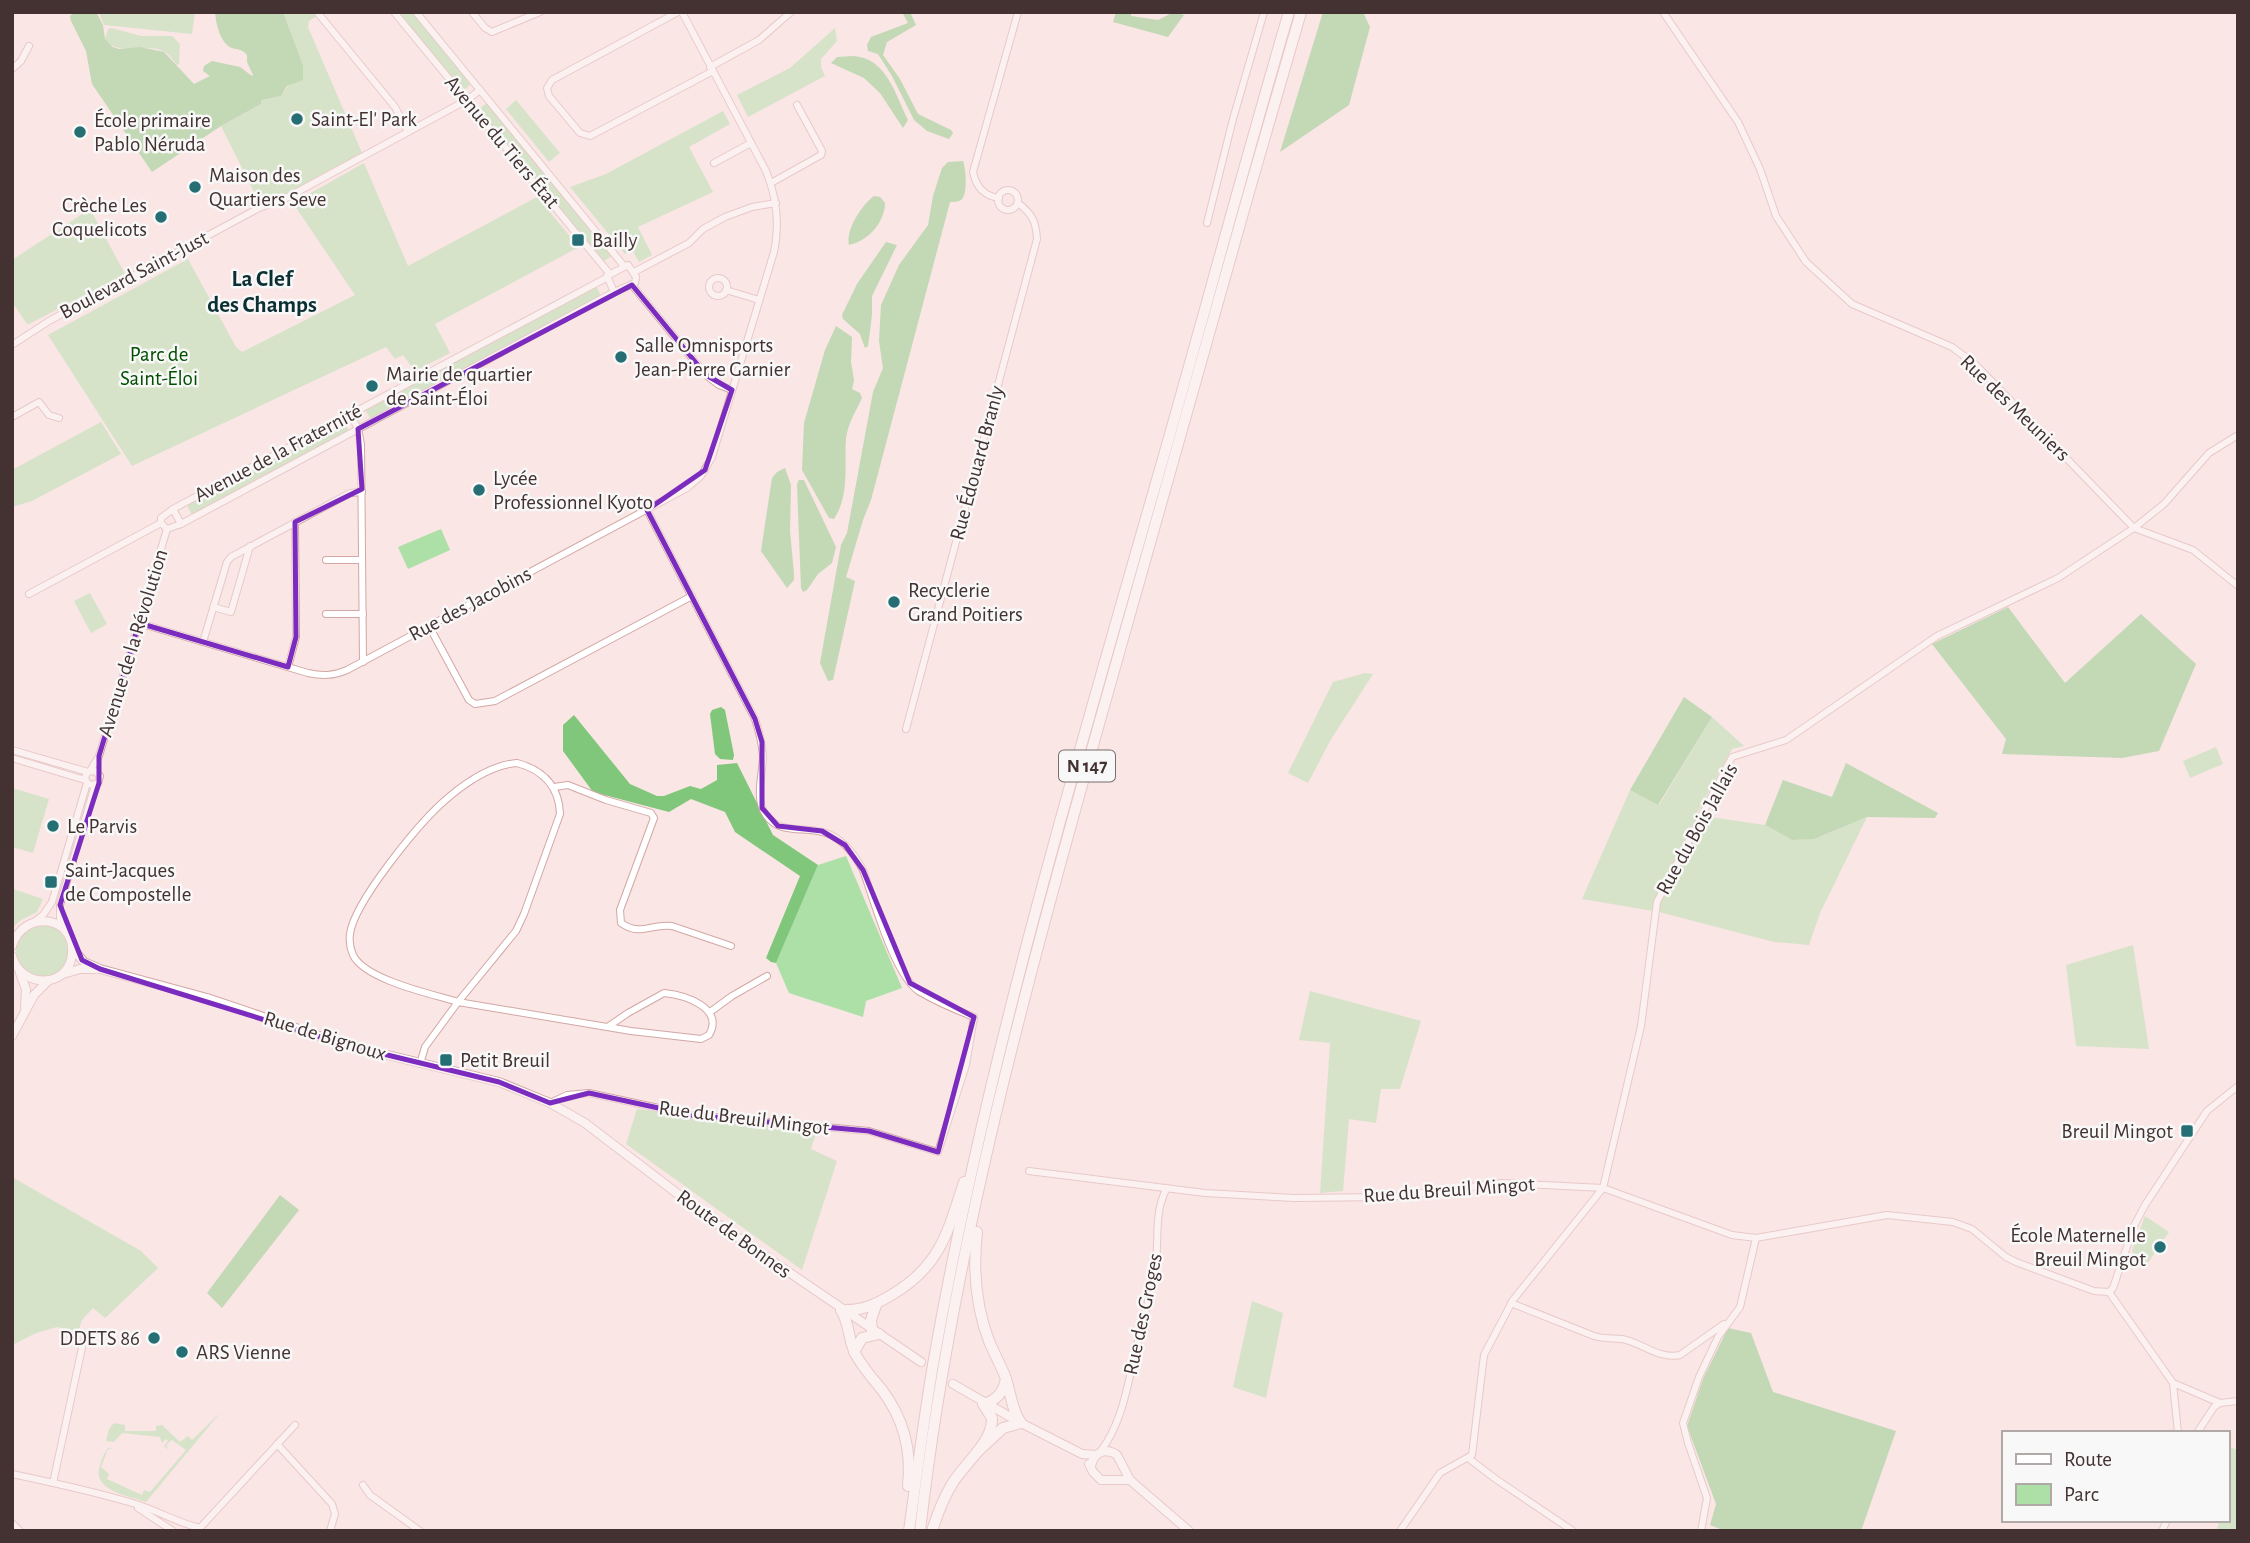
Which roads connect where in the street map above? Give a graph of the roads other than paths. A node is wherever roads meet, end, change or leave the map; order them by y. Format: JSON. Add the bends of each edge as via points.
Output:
{"nodes":[{"id":1,"x":317,"y":12,"type":"edge"},
{"id":2,"x":394,"y":12,"type":"edge"},
{"id":3,"x":416,"y":12,"type":"edge"},
{"id":4,"x":472,"y":12,"type":"edge"},
{"id":5,"x":540,"y":12,"type":"edge"},
{"id":6,"x":680,"y":12,"type":"edge"},
{"id":7,"x":791,"y":12,"type":"edge"},
{"id":8,"x":1018,"y":12,"type":"edge"},
{"id":9,"x":1264,"y":12,"type":"edge"},
{"id":10,"x":1289,"y":12,"type":"edge"},
{"id":11,"x":1301,"y":12,"type":"edge"},
{"id":12,"x":1662,"y":12,"type":"edge"},
{"id":13,"x":29,"y":46,"type":"dead end"},
{"id":14,"x":12,"y":69,"type":"edge"},
{"id":15,"x":711,"y":69,"type":"junction"},
{"id":16,"x":480,"y":90,"type":"junction"},
{"id":17,"x":467,"y":100,"type":"junction"},
{"id":18,"x":797,"y":105,"type":"dead end"},
{"id":19,"x":408,"y":132,"type":"junction"},
{"id":20,"x":751,"y":143,"type":"junction"},
{"id":21,"x":714,"y":163,"type":"dead end"},
{"id":22,"x":771,"y":183,"type":"junction"},
{"id":23,"x":999,"y":198,"type":"junction"},
{"id":24,"x":1018,"y":202,"type":"junction"},
{"id":25,"x":776,"y":203,"type":"junction"},
{"id":26,"x":1207,"y":223,"type":"dead end"},
{"id":27,"x":624,"y":266,"type":"junction"},
{"id":28,"x":634,"y":272,"type":"junction"},
{"id":29,"x":608,"y":276,"type":"junction"},
{"id":30,"x":632,"y":285,"type":"junction"},
{"id":31,"x":726,"y":290,"type":"dead end"},
{"id":32,"x":614,"y":292,"type":"junction"},
{"id":33,"x":759,"y":300,"type":"junction"},
{"id":34,"x":12,"y":345,"type":"edge"},
{"id":35,"x":732,"y":390,"type":"junction"},
{"id":36,"x":351,"y":415,"type":"junction"},
{"id":37,"x":12,"y":417,"type":"edge"},
{"id":38,"x":59,"y":418,"type":"dead end"},
{"id":39,"x":358,"y":429,"type":"junction"},
{"id":40,"x":2238,"y":435,"type":"edge"},
{"id":41,"x":362,"y":492,"type":"junction"},
{"id":42,"x":173,"y":509,"type":"junction"},
{"id":43,"x":647,"y":510,"type":"junction"},
{"id":44,"x":295,"y":522,"type":"junction"},
{"id":45,"x":161,"y":523,"type":"junction"},
{"id":46,"x":181,"y":524,"type":"junction"},
{"id":47,"x":2134,"y":528,"type":"junction"},
{"id":48,"x":167,"y":529,"type":"junction"},
{"id":49,"x":250,"y":546,"type":"junction"},
{"id":50,"x":326,"y":560,"type":"dead end"},
{"id":51,"x":362,"y":560,"type":"junction"},
{"id":52,"x":2238,"y":586,"type":"edge"},
{"id":53,"x":29,"y":594,"type":"dead end"},
{"id":54,"x":692,"y":596,"type":"junction"},
{"id":55,"x":214,"y":607,"type":"junction"},
{"id":56,"x":327,"y":614,"type":"dead end"},
{"id":57,"x":363,"y":614,"type":"junction"},
{"id":58,"x":139,"y":623,"type":"junction"},
{"id":59,"x":429,"y":626,"type":"junction"},
{"id":60,"x":203,"y":642,"type":"junction"},
{"id":61,"x":363,"y":662,"type":"junction"},
{"id":62,"x":288,"y":667,"type":"junction"},
{"id":63,"x":906,"y":729,"type":"dead end"},
{"id":64,"x":12,"y":750,"type":"edge"},
{"id":65,"x":99,"y":756,"type":"junction"},
{"id":66,"x":12,"y":758,"type":"edge"},
{"id":67,"x":89,"y":771,"type":"junction"},
{"id":68,"x":99,"y":774,"type":"junction"},
{"id":69,"x":86,"y":781,"type":"junction"},
{"id":70,"x":95,"y":785,"type":"junction"},
{"id":71,"x":554,"y":787,"type":"junction"},
{"id":72,"x":34,"y":922,"type":"junction"},
{"id":73,"x":64,"y":931,"type":"junction"},
{"id":74,"x":15,"y":935,"type":"edge"},
{"id":75,"x":12,"y":946,"type":"edge"},
{"id":76,"x":731,"y":946,"type":"dead end"},
{"id":77,"x":72,"y":948,"type":"junction"},
{"id":78,"x":13,"y":959,"type":"edge"},
{"id":79,"x":100,"y":969,"type":"junction"},
{"id":80,"x":20,"y":971,"type":"junction"},
{"id":81,"x":60,"y":975,"type":"junction"},
{"id":82,"x":767,"y":976,"type":"dead end"},
{"id":83,"x":49,"y":980,"type":"junction"},
{"id":84,"x":458,"y":1002,"type":"junction"},
{"id":85,"x":710,"y":1012,"type":"junction"},
{"id":86,"x":20,"y":1024,"type":"junction"},
{"id":87,"x":609,"y":1026,"type":"junction"},
{"id":88,"x":12,"y":1036,"type":"edge"},
{"id":89,"x":420,"y":1064,"type":"junction"},
{"id":90,"x":2238,"y":1086,"type":"edge"},
{"id":91,"x":550,"y":1103,"type":"junction"},
{"id":92,"x":1029,"y":1171,"type":"dead end"},
{"id":93,"x":978,"y":1172,"type":"junction"},
{"id":94,"x":1167,"y":1188,"type":"junction"},
{"id":95,"x":1603,"y":1188,"type":"junction"},
{"id":96,"x":1756,"y":1238,"type":"junction"},
{"id":97,"x":2109,"y":1292,"type":"junction"},
{"id":98,"x":1511,"y":1303,"type":"junction"},
{"id":99,"x":876,"y":1305,"type":"junction"},
{"id":100,"x":841,"y":1310,"type":"junction"},
{"id":101,"x":1729,"y":1322,"type":"junction"},
{"id":102,"x":876,"y":1332,"type":"junction"},
{"id":103,"x":83,"y":1343,"type":"dead end"},
{"id":104,"x":854,"y":1352,"type":"junction"},
{"id":105,"x":921,"y":1362,"type":"dead end"},
{"id":106,"x":1006,"y":1378,"type":"junction"},
{"id":107,"x":2174,"y":1382,"type":"junction"},
{"id":108,"x":953,"y":1384,"type":"dead end"},
{"id":109,"x":2238,"y":1401,"type":"edge"},
{"id":110,"x":2220,"y":1403,"type":"junction"},
{"id":111,"x":983,"y":1404,"type":"junction"},
{"id":112,"x":1021,"y":1423,"type":"junction"},
{"id":113,"x":295,"y":1425,"type":"dead end"},
{"id":114,"x":2178,"y":1431,"type":"edge"},
{"id":115,"x":2198,"y":1431,"type":"edge"},
{"id":116,"x":1111,"y":1439,"type":"junction"},
{"id":117,"x":277,"y":1444,"type":"junction"},
{"id":118,"x":977,"y":1451,"type":"junction"},
{"id":119,"x":1112,"y":1452,"type":"junction"},
{"id":120,"x":1082,"y":1454,"type":"junction"},
{"id":121,"x":1098,"y":1454,"type":"junction"},
{"id":122,"x":1468,"y":1458,"type":"junction"},
{"id":123,"x":1091,"y":1466,"type":"junction"},
{"id":124,"x":1122,"y":1466,"type":"junction"},
{"id":125,"x":12,"y":1474,"type":"edge"},
{"id":126,"x":1112,"y":1480,"type":"junction"},
{"id":127,"x":1129,"y":1480,"type":"junction"},
{"id":128,"x":53,"y":1483,"type":"junction"},
{"id":129,"x":363,"y":1485,"type":"dead end"},
{"id":130,"x":131,"y":1503,"type":"junction"},
{"id":131,"x":12,"y":1524,"type":"edge"},
{"id":132,"x":199,"y":1529,"type":"edge"},
{"id":133,"x":20,"y":1531,"type":"edge"},
{"id":134,"x":173,"y":1531,"type":"edge"},
{"id":135,"x":330,"y":1531,"type":"edge"},
{"id":136,"x":420,"y":1531,"type":"edge"},
{"id":137,"x":906,"y":1531,"type":"edge"},
{"id":138,"x":920,"y":1531,"type":"edge"},
{"id":139,"x":932,"y":1531,"type":"edge"},
{"id":140,"x":1189,"y":1531,"type":"edge"},
{"id":141,"x":1400,"y":1531,"type":"edge"},
{"id":142,"x":1573,"y":1531,"type":"edge"},
{"id":143,"x":1701,"y":1531,"type":"edge"}],
"edges":[{"from":1,"to":19,"type":"street","via":[[395,107]]},
{"from":2,"to":17,"type":"street","name":"Avenue du Tiers État"},
{"from":3,"to":16,"type":"street","name":"Avenue du Tiers État"},
{"from":4,"to":5,"type":"street","via":[[492,32]]},
{"from":6,"to":15,"type":"street","name":"Rue des Jacobins"},
{"from":6,"to":15,"type":"street","via":[[552,80],[549,96],[580,133],[590,136]]},
{"from":7,"to":15,"type":"street","via":[[759,40]]},
{"from":8,"to":23,"type":"street","via":[[973,172],[982,191]]},
{"from":9,"to":26,"type":"street"},
{"from":10,"to":93,"type":"highway","number":"N 147","via":[[1032,924]]},
{"from":11,"to":93,"type":"highway","number":"N 147","via":[[1063,853]]},
{"from":12,"to":47,"type":"street","name":"Rue des Meuniers","via":[[1738,122],[1776,216],[1806,262],[1852,304],[1952,347],[1976,365]]},
{"from":13,"to":14,"type":"street"},
{"from":15,"to":20,"type":"street","name":"Rue des Jacobins"},
{"from":16,"to":17,"type":"street","name":"Boulevard Saint-Just"},
{"from":16,"to":27,"type":"street","name":"Avenue du Tiers État"},
{"from":17,"to":19,"type":"street","name":"Boulevard Saint-Just"},
{"from":17,"to":29,"type":"street","name":"Avenue du Tiers État"},
{"from":18,"to":22,"type":"street","via":[[821,155]]},
{"from":19,"to":34,"type":"street","name":"Boulevard Saint-Just","via":[[259,208]]},
{"from":20,"to":21,"type":"street"},
{"from":20,"to":22,"type":"street","name":"Rue des Jacobins"},
{"from":22,"to":25,"type":"street","name":"Rue des Jacobins"},
{"from":23,"to":24,"type":"street","via":[[1006,209]]},
{"from":23,"to":24,"type":"street","via":[[1005,190],[1012,191]]},
{"from":24,"to":63,"type":"street","name":"Rue Édouard Branly","via":[[1031,213],[1037,239]]},
{"from":25,"to":28,"type":"street","via":[[725,217],[689,243]]},
{"from":25,"to":33,"type":"street","name":"Rue des Jacobins","via":[[776,242]]},
{"from":27,"to":28,"type":"street","name":"Avenue du Tiers État"},
{"from":27,"to":29,"type":"street","name":"Avenue de la Fraternité"},
{"from":28,"to":30,"type":"street"},
{"from":29,"to":32,"type":"street","name":"Avenue du Tiers État"},
{"from":29,"to":36,"type":"street","name":"Avenue de la Fraternité"},
{"from":30,"to":32,"type":"street","name":"Avenue de la Fraternité"},
{"from":30,"to":35,"type":"street","via":[[706,375]]},
{"from":31,"to":33,"type":"street"},
{"from":32,"to":39,"type":"street","name":"Avenue de la Fraternité"},
{"from":33,"to":35,"type":"street","name":"Rue des Jacobins"},
{"from":35,"to":43,"type":"street","name":"Rue des Jacobins","via":[[705,470],[687,488]]},
{"from":36,"to":39,"type":"street"},
{"from":36,"to":42,"type":"street","name":"Avenue de la Fraternité"},
{"from":37,"to":38,"type":"street","via":[[39,402],[49,415]]},
{"from":39,"to":41,"type":"street"},
{"from":39,"to":46,"type":"street","name":"Avenue de la Fraternité"},
{"from":40,"to":47,"type":"street","name":"Rue du Bois Jallais","via":[[2209,453],[2164,504]]},
{"from":41,"to":44,"type":"street","via":[[350,493]]},
{"from":41,"to":51,"type":"street"},
{"from":42,"to":45,"type":"street","via":[[162,515]]},
{"from":42,"to":46,"type":"street"},
{"from":43,"to":54,"type":"street"},
{"from":43,"to":59,"type":"street","name":"Rue des Jacobins"},
{"from":44,"to":49,"type":"street"},
{"from":44,"to":62,"type":"street","via":[[296,637]]},
{"from":45,"to":48,"type":"street"},
{"from":45,"to":53,"type":"street"},
{"from":46,"to":48,"type":"street","name":"Avenue de la Fraternité"},
{"from":47,"to":52,"type":"street","via":[[2193,550]]},
{"from":47,"to":95,"type":"street","name":"Rue du Bois Jallais","via":[[2058,578],[1937,636],[1786,740],[1732,757],[1657,902],[1641,1026]]},
{"from":48,"to":58,"type":"street","name":"Avenue de la Révolution"},
{"from":49,"to":55,"type":"street","via":[[229,559]]},
{"from":49,"to":55,"type":"street","via":[[231,612]]},
{"from":50,"to":51,"type":"street"},
{"from":51,"to":57,"type":"street"},
{"from":54,"to":59,"type":"street","via":[[495,701],[478,704],[469,700]]},
{"from":54,"to":91,"type":"street","name":"Rue du Breuil Mingot","via":[[747,700],[762,742],[759,791],[766,816],[778,826],[822,831],[845,845],[863,870],[890,945],[910,983],[919,992],[974,1017],[962,1078],[939,1152],[869,1131],[691,1115],[589,1093],[567,1095]]},
{"from":55,"to":60,"type":"street"},
{"from":56,"to":57,"type":"street"},
{"from":57,"to":61,"type":"street"},
{"from":58,"to":60,"type":"street","name":"Rue des Jacobins"},
{"from":58,"to":65,"type":"street","name":"Avenue de la Révolution"},
{"from":59,"to":61,"type":"street","name":"Rue des Jacobins"},
{"from":60,"to":62,"type":"street","name":"Rue des Jacobins"},
{"from":61,"to":62,"type":"street","name":"Rue des Jacobins","via":[[330,675]]},
{"from":64,"to":67,"type":"street"},
{"from":65,"to":67,"type":"street","name":"Avenue de la Révolution"},
{"from":65,"to":68,"type":"street","name":"Avenue de la Révolution"},
{"from":66,"to":69,"type":"street"},
{"from":67,"to":68,"type":"street"},
{"from":67,"to":69,"type":"street","name":"Avenue de la Révolution"},
{"from":68,"to":70,"type":"street","name":"Avenue de la Révolution"},
{"from":69,"to":70,"type":"street"},
{"from":69,"to":72,"type":"street","via":[[52,902]]},
{"from":70,"to":73,"type":"street","via":[[59,906]]},
{"from":71,"to":76,"type":"street","via":[[568,785],[651,813],[654,818],[620,910],[621,923],[637,930],[672,926]]},
{"from":71,"to":84,"type":"street","via":[[560,814],[524,914],[516,931]]},
{"from":71,"to":84,"type":"street","via":[[545,776],[517,763],[503,764],[455,793],[402,847],[353,924],[350,946],[359,965]]},
{"from":72,"to":73,"type":"street","via":[[51,922]]},
{"from":72,"to":74,"type":"street"},
{"from":73,"to":77,"type":"street"},
{"from":74,"to":75,"type":"street"},
{"from":77,"to":79,"type":"street","name":"Rue de Bignoux","via":[[84,962]]},
{"from":77,"to":81,"type":"street","via":[[70,962]]},
{"from":78,"to":80,"type":"street"},
{"from":79,"to":81,"type":"street","name":"Rue de Bignoux"},
{"from":79,"to":89,"type":"street","name":"Rue de Bignoux"},
{"from":80,"to":83,"type":"street","via":[[34,980]]},
{"from":80,"to":86,"type":"street","via":[[26,993]]},
{"from":81,"to":83,"type":"street","name":"Rue de Bignoux"},
{"from":82,"to":85,"type":"street"},
{"from":83,"to":86,"type":"street","via":[[36,991]]},
{"from":84,"to":87,"type":"street"},
{"from":84,"to":89,"type":"street","via":[[425,1047]]},
{"from":85,"to":87,"type":"street","via":[[662,993]]},
{"from":85,"to":87,"type":"street","via":[[712,1029],[701,1039]]},
{"from":86,"to":88,"type":"street"},
{"from":89,"to":91,"type":"street","name":"Rue de Bignoux","via":[[499,1082]]},
{"from":90,"to":97,"type":"street","via":[[2207,1111],[2145,1205]]},
{"from":91,"to":100,"type":"street","name":"Route de Bonnes","via":[[585,1123]]},
{"from":92,"to":94,"type":"street","name":"Rue du Breuil Mingot"},
{"from":93,"to":99,"type":"highway","via":[[965,1179],[947,1234],[927,1268]]},
{"from":93,"to":106,"type":"highway","via":[[977,1290],[989,1341]]},
{"from":93,"to":137,"type":"highway","number":"N 147","via":[[934,1358]]},
{"from":93,"to":138,"type":"highway","number":"N 147"},
{"from":94,"to":95,"type":"street","name":"Rue du Breuil Mingot","via":[[1294,1198],[1388,1197],[1502,1182]]},
{"from":94,"to":116,"type":"street","name":"Rue des Groges","via":[[1158,1210],[1152,1288]]},
{"from":95,"to":96,"type":"street","name":"Rue du Breuil Mingot","via":[[1732,1235]]},
{"from":95,"to":98,"type":"street"},
{"from":96,"to":97,"type":"street","name":"Rue du Breuil Mingot","via":[[1887,1215],[1953,1222],[1972,1228],[2016,1262],[2094,1291]]},
{"from":96,"to":101,"type":"street","via":[[1741,1307]]},
{"from":97,"to":107,"type":"street"},
{"from":98,"to":101,"type":"street","via":[[1594,1336],[1623,1339],[1674,1356]]},
{"from":98,"to":122,"type":"street","via":[[1482,1360],[1474,1450]]},
{"from":99,"to":100,"type":"highway"},
{"from":99,"to":102,"type":"highway","via":[[872,1312]]},
{"from":100,"to":102,"type":"street","name":"Route de Bonnes"},
{"from":100,"to":104,"type":"highway"},
{"from":101,"to":143,"type":"street","via":[[1699,1377],[1684,1423],[1707,1498]]},
{"from":102,"to":104,"type":"highway","via":[[862,1338]]},
{"from":102,"to":105,"type":"street","name":"Route de Bonnes"},
{"from":103,"to":128,"type":"street"},
{"from":104,"to":137,"type":"highway","via":[[894,1407],[907,1440]]},
{"from":106,"to":111,"type":"highway","via":[[1000,1395]]},
{"from":106,"to":112,"type":"highway"},
{"from":107,"to":110,"type":"street"},
{"from":107,"to":114,"type":"street"},
{"from":108,"to":111,"type":"street"},
{"from":109,"to":110,"type":"street"},
{"from":110,"to":115,"type":"street"},
{"from":111,"to":112,"type":"street"},
{"from":111,"to":118,"type":"highway","via":[[992,1424]]},
{"from":112,"to":118,"type":"highway","via":[[1003,1428]]},
{"from":112,"to":120,"type":"street"},
{"from":113,"to":117,"type":"street"},
{"from":116,"to":119,"type":"street","name":"Rue des Groges"},
{"from":116,"to":121,"type":"street","name":"Rue des Groges"},
{"from":117,"to":132,"type":"street"},
{"from":117,"to":135,"type":"street","via":[[332,1504],[335,1514]]},
{"from":118,"to":139,"type":"highway","via":[[951,1485]]},
{"from":119,"to":121,"type":"street"},
{"from":119,"to":124,"type":"street"},
{"from":120,"to":121,"type":"street"},
{"from":120,"to":123,"type":"street"},
{"from":121,"to":123,"type":"street"},
{"from":122,"to":141,"type":"street","via":[[1440,1473]]},
{"from":122,"to":142,"type":"street"},
{"from":123,"to":126,"type":"street","via":[[1101,1480]]},
{"from":124,"to":126,"type":"street"},
{"from":124,"to":127,"type":"street"},
{"from":125,"to":128,"type":"street"},
{"from":126,"to":127,"type":"street"},
{"from":127,"to":140,"type":"street"},
{"from":128,"to":130,"type":"street"},
{"from":129,"to":136,"type":"street"},
{"from":130,"to":132,"type":"street"},
{"from":130,"to":134,"type":"street"},
{"from":131,"to":133,"type":"street"}]}
